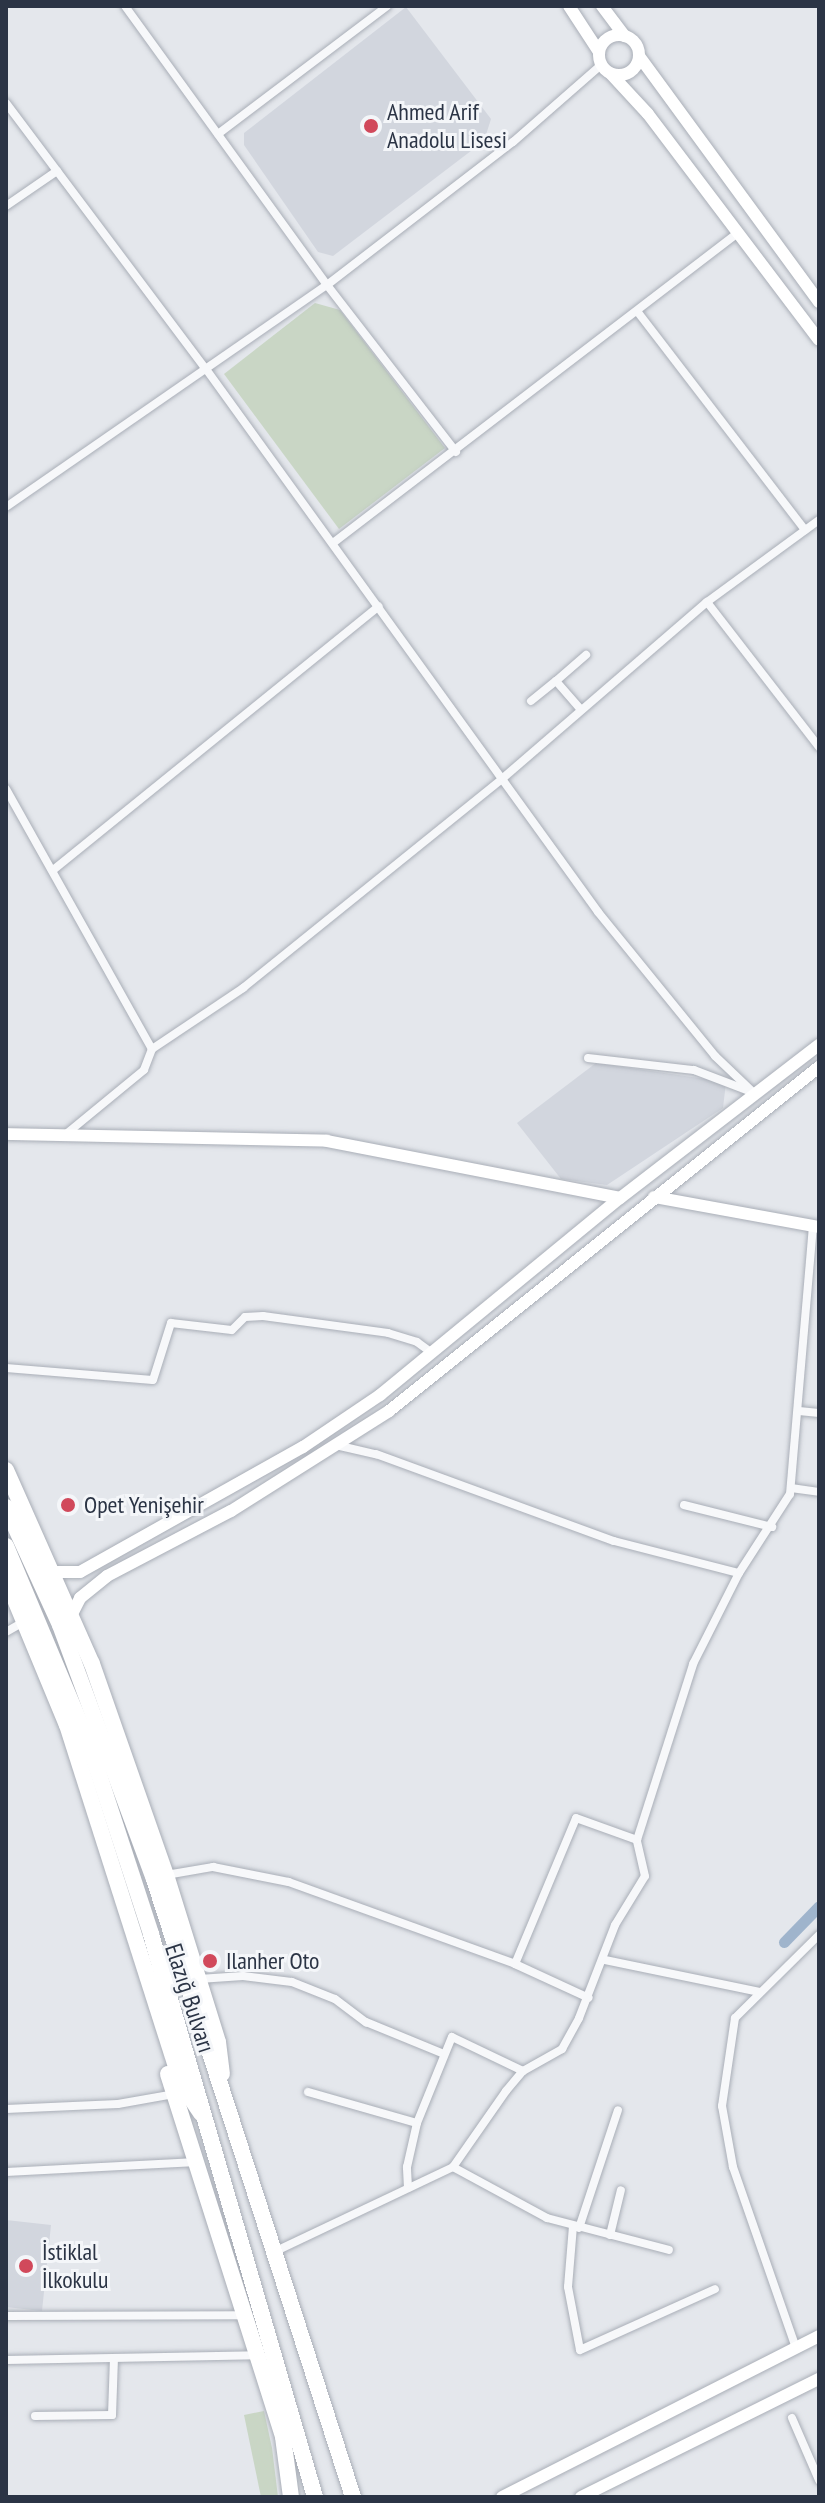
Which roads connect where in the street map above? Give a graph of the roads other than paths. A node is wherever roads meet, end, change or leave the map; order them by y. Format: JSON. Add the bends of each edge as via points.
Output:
{"nodes":[{"id":1,"x":125,"y":6,"type":"edge"},
{"id":2,"x":387,"y":6,"type":"edge"},
{"id":3,"x":569,"y":6,"type":"edge"},
{"id":4,"x":602,"y":6,"type":"edge"},
{"id":5,"x":625,"y":36,"type":"junction"},
{"id":6,"x":639,"y":56,"type":"junction"},
{"id":7,"x":604,"y":64,"type":"junction"},
{"id":8,"x":6,"y":103,"type":"edge"},
{"id":9,"x":218,"y":134,"type":"junction"},
{"id":10,"x":57,"y":171,"type":"junction"},
{"id":11,"x":6,"y":206,"type":"edge"},
{"id":12,"x":739,"y":232,"type":"junction"},
{"id":13,"x":327,"y":285,"type":"junction"},
{"id":14,"x":819,"y":302,"type":"edge"},
{"id":15,"x":637,"y":311,"type":"junction"},
{"id":16,"x":819,"y":340,"type":"edge"},
{"id":17,"x":206,"y":369,"type":"junction"},
{"id":18,"x":456,"y":452,"type":"junction"},
{"id":19,"x":6,"y":507,"type":"edge"},
{"id":20,"x":819,"y":520,"type":"edge"},
{"id":21,"x":805,"y":530,"type":"junction"},
{"id":22,"x":333,"y":543,"type":"junction"},
{"id":23,"x":707,"y":602,"type":"junction"},
{"id":24,"x":379,"y":606,"type":"junction"},
{"id":25,"x":586,"y":655,"type":"dead end"},
{"id":26,"x":556,"y":681,"type":"junction"},
{"id":27,"x":531,"y":701,"type":"dead end"},
{"id":28,"x":581,"y":710,"type":"junction"},
{"id":29,"x":819,"y":747,"type":"edge"},
{"id":30,"x":503,"y":778,"type":"junction"},
{"id":31,"x":6,"y":789,"type":"edge"},
{"id":32,"x":53,"y":870,"type":"junction"},
{"id":33,"x":819,"y":1045,"type":"edge"},
{"id":34,"x":152,"y":1049,"type":"junction"},
{"id":35,"x":588,"y":1058,"type":"dead end"},
{"id":36,"x":819,"y":1067,"type":"edge"},
{"id":37,"x":753,"y":1092,"type":"junction"},
{"id":38,"x":6,"y":1134,"type":"edge"},
{"id":39,"x":62,"y":1137,"type":"junction"},
{"id":40,"x":654,"y":1197,"type":"junction"},
{"id":41,"x":620,"y":1198,"type":"junction"},
{"id":42,"x":816,"y":1226,"type":"edge"},
{"id":43,"x":432,"y":1353,"type":"junction"},
{"id":44,"x":6,"y":1368,"type":"edge"},
{"id":45,"x":799,"y":1411,"type":"junction"},
{"id":46,"x":819,"y":1413,"type":"edge"},
{"id":47,"x":340,"y":1446,"type":"junction"},
{"id":48,"x":6,"y":1470,"type":"edge"},
{"id":49,"x":791,"y":1488,"type":"junction"},
{"id":50,"x":819,"y":1492,"type":"edge"},
{"id":51,"x":684,"y":1505,"type":"dead end"},
{"id":52,"x":6,"y":1507,"type":"edge"},
{"id":53,"x":772,"y":1527,"type":"junction"},
{"id":54,"x":6,"y":1546,"type":"edge"},
{"id":55,"x":55,"y":1572,"type":"junction"},
{"id":56,"x":739,"y":1573,"type":"junction"},
{"id":57,"x":6,"y":1578,"type":"edge"},
{"id":58,"x":72,"y":1614,"type":"junction"},
{"id":59,"x":25,"y":1621,"type":"junction"},
{"id":60,"x":6,"y":1632,"type":"edge"},
{"id":61,"x":637,"y":1840,"type":"junction"},
{"id":62,"x":166,"y":1875,"type":"junction"},
{"id":63,"x":819,"y":1935,"type":"edge"},
{"id":64,"x":605,"y":1960,"type":"junction"},
{"id":65,"x":515,"y":1964,"type":"junction"},
{"id":66,"x":199,"y":1979,"type":"junction"},
{"id":67,"x":760,"y":1992,"type":"junction"},
{"id":68,"x":589,"y":1998,"type":"junction"},
{"id":69,"x":165,"y":2029,"type":"junction"},
{"id":70,"x":444,"y":2054,"type":"junction"},
{"id":71,"x":523,"y":2071,"type":"junction"},
{"id":72,"x":308,"y":2092,"type":"dead end"},
{"id":73,"x":175,"y":2094,"type":"junction"},
{"id":74,"x":6,"y":2109,"type":"edge"},
{"id":75,"x":618,"y":2110,"type":"dead end"},
{"id":76,"x":227,"y":2115,"type":"junction"},
{"id":77,"x":417,"y":2123,"type":"junction"},
{"id":78,"x":211,"y":2129,"type":"junction"},
{"id":79,"x":198,"y":2162,"type":"junction"},
{"id":80,"x":453,"y":2167,"type":"junction"},
{"id":81,"x":6,"y":2172,"type":"edge"},
{"id":82,"x":408,"y":2188,"type":"junction"},
{"id":83,"x":621,"y":2190,"type":"dead end"},
{"id":84,"x":576,"y":2227,"type":"junction"},
{"id":85,"x":610,"y":2235,"type":"junction"},
{"id":86,"x":669,"y":2250,"type":"dead end"},
{"id":87,"x":271,"y":2254,"type":"junction"},
{"id":88,"x":715,"y":2289,"type":"dead end"},
{"id":89,"x":246,"y":2315,"type":"junction"},
{"id":90,"x":6,"y":2316,"type":"edge"},
{"id":91,"x":819,"y":2336,"type":"edge"},
{"id":92,"x":796,"y":2348,"type":"junction"},
{"id":93,"x":257,"y":2355,"type":"junction"},
{"id":94,"x":114,"y":2359,"type":"junction"},
{"id":95,"x":6,"y":2360,"type":"edge"},
{"id":96,"x":819,"y":2379,"type":"edge"},
{"id":97,"x":35,"y":2416,"type":"dead end"},
{"id":98,"x":792,"y":2418,"type":"dead end"},
{"id":99,"x":301,"y":2447,"type":"junction"},
{"id":100,"x":819,"y":2480,"type":"edge"},
{"id":101,"x":291,"y":2497,"type":"edge"},
{"id":102,"x":305,"y":2497,"type":"edge"},
{"id":103,"x":315,"y":2497,"type":"edge"},
{"id":104,"x":353,"y":2497,"type":"edge"},
{"id":105,"x":502,"y":2497,"type":"edge"},
{"id":106,"x":581,"y":2497,"type":"edge"}],
"edges":[{"from":1,"to":9,"type":"street"},
{"from":2,"to":9,"type":"street"},
{"from":3,"to":7,"type":"main road"},
{"from":4,"to":5,"type":"main road"},
{"from":5,"to":6,"type":"main road","via":[[636,44]]},
{"from":5,"to":7,"type":"main road","via":[[605,40]]},
{"from":6,"to":7,"type":"main road","via":[[630,73]]},
{"from":6,"to":14,"type":"main road"},
{"from":7,"to":12,"type":"main road"},
{"from":7,"to":13,"type":"street","via":[[513,142]]},
{"from":8,"to":10,"type":"street"},
{"from":9,"to":13,"type":"street"},
{"from":10,"to":11,"type":"street"},
{"from":10,"to":17,"type":"street"},
{"from":12,"to":15,"type":"street"},
{"from":12,"to":16,"type":"main road"},
{"from":13,"to":17,"type":"street"},
{"from":13,"to":18,"type":"street"},
{"from":15,"to":18,"type":"street"},
{"from":15,"to":21,"type":"street"},
{"from":17,"to":19,"type":"street"},
{"from":17,"to":22,"type":"street"},
{"from":18,"to":22,"type":"street"},
{"from":20,"to":21,"type":"street"},
{"from":21,"to":23,"type":"street"},
{"from":22,"to":24,"type":"street"},
{"from":23,"to":28,"type":"street"},
{"from":23,"to":29,"type":"street"},
{"from":24,"to":30,"type":"street"},
{"from":24,"to":32,"type":"street"},
{"from":25,"to":26,"type":"street"},
{"from":26,"to":27,"type":"street"},
{"from":26,"to":28,"type":"street"},
{"from":28,"to":30,"type":"street"},
{"from":30,"to":34,"type":"street","via":[[243,988]]},
{"from":30,"to":37,"type":"street","via":[[598,912],[715,1056]]},
{"from":31,"to":32,"type":"street"},
{"from":32,"to":34,"type":"street"},
{"from":33,"to":37,"type":"main road"},
{"from":34,"to":39,"type":"street","via":[[144,1070]]},
{"from":35,"to":37,"type":"street","via":[[694,1070]]},
{"from":36,"to":40,"type":"main road"},
{"from":37,"to":41,"type":"main road"},
{"from":38,"to":39,"type":"main road"},
{"from":39,"to":41,"type":"main road","via":[[327,1141]]},
{"from":40,"to":42,"type":"main road"},
{"from":40,"to":47,"type":"main road"},
{"from":41,"to":43,"type":"main road"},
{"from":42,"to":45,"type":"street"},
{"from":43,"to":44,"type":"street","via":[[388,1333],[263,1316],[245,1317],[232,1330],[171,1323],[153,1380]]},
{"from":43,"to":55,"type":"main road","via":[[303,1447],[80,1572]]},
{"from":45,"to":46,"type":"street"},
{"from":45,"to":49,"type":"street"},
{"from":47,"to":56,"type":"street","via":[[376,1454],[614,1541]]},
{"from":47,"to":58,"type":"main road","via":[[107,1576],[80,1598]]},
{"from":48,"to":55,"type":"highway"},
{"from":49,"to":50,"type":"street"},
{"from":49,"to":53,"type":"street"},
{"from":51,"to":53,"type":"street"},
{"from":52,"to":76,"type":"highway","name":"Elazığ Bulvarı","via":[[60,1625],[154,1879]]},
{"from":53,"to":56,"type":"street"},
{"from":54,"to":78,"type":"highway","name":"Elazığ Bulvarı","via":[[89,1744]]},
{"from":55,"to":58,"type":"highway"},
{"from":56,"to":61,"type":"street","via":[[693,1664]]},
{"from":57,"to":59,"type":"highway"},
{"from":58,"to":62,"type":"highway"},
{"from":59,"to":60,"type":"street"},
{"from":59,"to":69,"type":"highway","via":[[67,1725]]},
{"from":61,"to":64,"type":"street","via":[[645,1876],[615,1925]]},
{"from":61,"to":65,"type":"street","via":[[576,1818]]},
{"from":62,"to":65,"type":"street","via":[[213,1867],[252,1872]]},
{"from":62,"to":66,"type":"highway"},
{"from":63,"to":67,"type":"street"},
{"from":64,"to":67,"type":"street"},
{"from":64,"to":68,"type":"street"},
{"from":65,"to":68,"type":"street"},
{"from":66,"to":70,"type":"street","via":[[243,1976],[292,1982],[335,1999],[366,2022]]},
{"from":66,"to":76,"type":"highway","via":[[218,2042]]},
{"from":67,"to":92,"type":"street","via":[[735,2018],[722,2106],[733,2167]]},
{"from":68,"to":71,"type":"street","via":[[562,2049]]},
{"from":69,"to":73,"type":"highway","via":[[164,2065]]},
{"from":69,"to":78,"type":"highway","via":[[182,2085]]},
{"from":70,"to":71,"type":"street","via":[[457,2037]]},
{"from":70,"to":77,"type":"street"},
{"from":71,"to":80,"type":"street"},
{"from":72,"to":77,"type":"street"},
{"from":73,"to":74,"type":"street","via":[[118,2104]]},
{"from":73,"to":79,"type":"highway"},
{"from":75,"to":84,"type":"street"},
{"from":76,"to":87,"type":"highway","name":"Elazığ Bulvarı"},
{"from":77,"to":82,"type":"street"},
{"from":78,"to":99,"type":"highway","name":"Elazığ Bulvarı"},
{"from":79,"to":81,"type":"street"},
{"from":79,"to":89,"type":"highway"},
{"from":80,"to":82,"type":"street"},
{"from":80,"to":84,"type":"street","via":[[547,2218]]},
{"from":82,"to":87,"type":"street"},
{"from":83,"to":85,"type":"street"},
{"from":84,"to":85,"type":"street"},
{"from":84,"to":88,"type":"street","via":[[568,2287],[580,2350]]},
{"from":85,"to":86,"type":"street"},
{"from":87,"to":104,"type":"highway","name":"Elazığ Bulvarı"},
{"from":89,"to":90,"type":"street"},
{"from":89,"to":93,"type":"highway"},
{"from":91,"to":92,"type":"main road"},
{"from":92,"to":105,"type":"main road"},
{"from":93,"to":94,"type":"street"},
{"from":93,"to":101,"type":"highway","via":[[283,2437]]},
{"from":94,"to":95,"type":"street"},
{"from":94,"to":97,"type":"street","via":[[112,2415]]},
{"from":96,"to":106,"type":"main road"},
{"from":98,"to":100,"type":"street"},
{"from":99,"to":102,"type":"highway"},
{"from":99,"to":103,"type":"highway","name":"Elazığ Bulvarı"}]}
